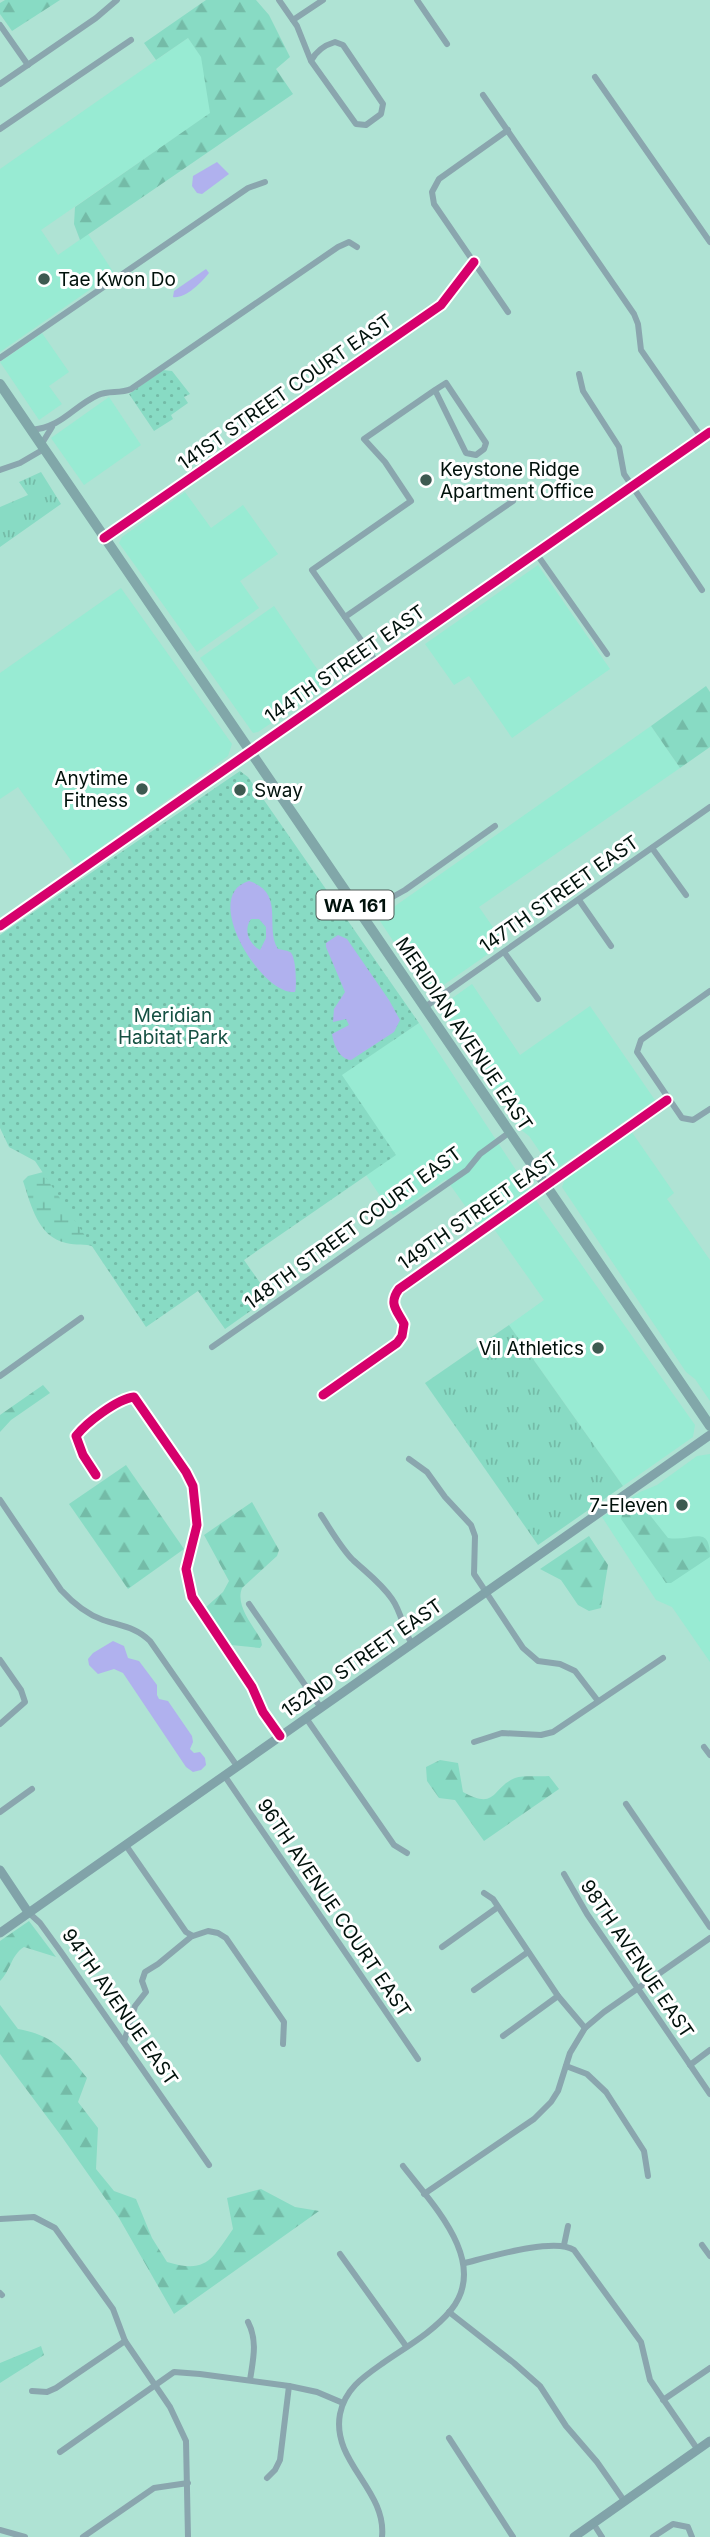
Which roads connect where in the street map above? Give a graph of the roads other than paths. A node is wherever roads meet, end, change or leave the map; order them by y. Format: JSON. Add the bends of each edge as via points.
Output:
{"nodes":[{"id":1,"x":117,"y":0,"type":"edge"},
{"id":2,"x":279,"y":0,"type":"edge"},
{"id":3,"x":323,"y":0,"type":"edge"},
{"id":4,"x":416,"y":0,"type":"edge"},
{"id":5,"x":293,"y":20,"type":"junction"},
{"id":6,"x":0,"y":25,"type":"edge"},
{"id":7,"x":131,"y":40,"type":"dead end"},
{"id":8,"x":447,"y":44,"type":"dead end"},
{"id":9,"x":311,"y":61,"type":"junction"},
{"id":10,"x":28,"y":65,"type":"junction"},
{"id":11,"x":595,"y":77,"type":"dead end"},
{"id":12,"x":0,"y":84,"type":"edge"},
{"id":13,"x":483,"y":95,"type":"dead end"},
{"id":14,"x":1,"y":127,"type":"edge"},
{"id":15,"x":508,"y":130,"type":"junction"},
{"id":16,"x":265,"y":182,"type":"dead end"},
{"id":17,"x":710,"y":242,"type":"edge"},
{"id":18,"x":358,"y":247,"type":"dead end"},
{"id":19,"x":474,"y":262,"type":"junction"},
{"id":20,"x":508,"y":312,"type":"dead end"},
{"id":21,"x":0,"y":358,"type":"edge"},
{"id":22,"x":579,"y":374,"type":"dead end"},
{"id":23,"x":0,"y":384,"type":"edge"},
{"id":24,"x":435,"y":390,"type":"junction"},
{"id":25,"x":52,"y":427,"type":"junction"},
{"id":26,"x":31,"y":430,"type":"junction"},
{"id":27,"x":706,"y":435,"type":"edge"},
{"id":28,"x":42,"y":447,"type":"junction"},
{"id":29,"x":0,"y":470,"type":"edge"},
{"id":30,"x":632,"y":486,"type":"junction"},
{"id":31,"x":513,"y":500,"type":"dead end"},
{"id":32,"x":104,"y":538,"type":"junction"},
{"id":33,"x":536,"y":553,"type":"junction"},
{"id":34,"x":702,"y":590,"type":"dead end"},
{"id":35,"x":345,"y":617,"type":"junction"},
{"id":36,"x":607,"y":654,"type":"dead end"},
{"id":37,"x":377,"y":663,"type":"junction"},
{"id":38,"x":251,"y":751,"type":"junction"},
{"id":39,"x":710,"y":807,"type":"edge"},
{"id":40,"x":495,"y":826,"type":"dead end"},
{"id":41,"x":652,"y":848,"type":"junction"},
{"id":42,"x":686,"y":895,"type":"dead end"},
{"id":43,"x":579,"y":900,"type":"junction"},
{"id":44,"x":362,"y":914,"type":"junction"},
{"id":45,"x":0,"y":926,"type":"edge"},
{"id":46,"x":611,"y":946,"type":"dead end"},
{"id":47,"x":504,"y":952,"type":"junction"},
{"id":48,"x":710,"y":991,"type":"edge"},
{"id":49,"x":538,"y":999,"type":"dead end"},
{"id":50,"x":425,"y":1007,"type":"junction"},
{"id":51,"x":667,"y":1100,"type":"junction"},
{"id":52,"x":710,"y":1109,"type":"edge"},
{"id":53,"x":510,"y":1132,"type":"junction"},
{"id":54,"x":546,"y":1185,"type":"junction"},
{"id":55,"x":81,"y":1318,"type":"dead end"},
{"id":56,"x":212,"y":1347,"type":"dead end"},
{"id":57,"x":0,"y":1376,"type":"edge"},
{"id":58,"x":323,"y":1395,"type":"dead end"},
{"id":59,"x":710,"y":1426,"type":"edge"},
{"id":60,"x":710,"y":1435,"type":"edge"},
{"id":61,"x":409,"y":1459,"type":"dead end"},
{"id":62,"x":96,"y":1475,"type":"dead end"},
{"id":63,"x":0,"y":1500,"type":"edge"},
{"id":64,"x":321,"y":1515,"type":"dead end"},
{"id":65,"x":485,"y":1594,"type":"junction"},
{"id":66,"x":250,"y":1604,"type":"dead end"},
{"id":67,"x":412,"y":1644,"type":"junction"},
{"id":68,"x":663,"y":1658,"type":"dead end"},
{"id":69,"x":0,"y":1660,"type":"edge"},
{"id":70,"x":598,"y":1701,"type":"junction"},
{"id":71,"x":321,"y":1708,"type":"junction"},
{"id":72,"x":306,"y":1718,"type":"junction"},
{"id":73,"x":0,"y":1724,"type":"edge"},
{"id":74,"x":280,"y":1736,"type":"junction"},
{"id":75,"x":474,"y":1742,"type":"dead end"},
{"id":76,"x":704,"y":1747,"type":"dead end"},
{"id":77,"x":710,"y":1755,"type":"edge"},
{"id":78,"x":237,"y":1766,"type":"junction"},
{"id":79,"x":224,"y":1775,"type":"junction"},
{"id":80,"x":32,"y":1789,"type":"dead end"},
{"id":81,"x":626,"y":1804,"type":"dead end"},
{"id":82,"x":0,"y":1812,"type":"edge"},
{"id":83,"x":125,"y":1844,"type":"junction"},
{"id":84,"x":407,"y":1853,"type":"dead end"},
{"id":85,"x":0,"y":1870,"type":"edge"},
{"id":86,"x":564,"y":1874,"type":"dead end"},
{"id":87,"x":485,"y":1893,"type":"dead end"},
{"id":88,"x":498,"y":1908,"type":"junction"},
{"id":89,"x":28,"y":1912,"type":"junction"},
{"id":90,"x":710,"y":1927,"type":"edge"},
{"id":91,"x":0,"y":1933,"type":"edge"},
{"id":92,"x":192,"y":1936,"type":"junction"},
{"id":93,"x":710,"y":1938,"type":"edge"},
{"id":94,"x":442,"y":1947,"type":"dead end"},
{"id":95,"x":528,"y":1952,"type":"junction"},
{"id":96,"x":638,"y":1989,"type":"junction"},
{"id":97,"x":474,"y":1990,"type":"dead end"},
{"id":98,"x":558,"y":1996,"type":"junction"},
{"id":99,"x":584,"y":2028,"type":"junction"},
{"id":100,"x":503,"y":2036,"type":"dead end"},
{"id":101,"x":124,"y":2042,"type":"junction"},
{"id":102,"x":283,"y":2044,"type":"dead end"},
{"id":103,"x":710,"y":2050,"type":"edge"},
{"id":104,"x":418,"y":2059,"type":"dead end"},
{"id":105,"x":690,"y":2065,"type":"junction"},
{"id":106,"x":566,"y":2066,"type":"junction"},
{"id":107,"x":710,"y":2094,"type":"edge"},
{"id":108,"x":209,"y":2165,"type":"dead end"},
{"id":109,"x":403,"y":2166,"type":"dead end"},
{"id":110,"x":648,"y":2176,"type":"dead end"},
{"id":111,"x":424,"y":2194,"type":"junction"},
{"id":112,"x":0,"y":2218,"type":"edge"},
{"id":113,"x":568,"y":2227,"type":"dead end"},
{"id":114,"x":564,"y":2245,"type":"junction"},
{"id":115,"x":702,"y":2245,"type":"dead end"},
{"id":116,"x":340,"y":2254,"type":"dead end"},
{"id":117,"x":710,"y":2256,"type":"edge"},
{"id":118,"x":465,"y":2263,"type":"junction"},
{"id":119,"x":449,"y":2312,"type":"junction"},
{"id":120,"x":248,"y":2322,"type":"dead end"},
{"id":121,"x":125,"y":2342,"type":"junction"},
{"id":122,"x":406,"y":2346,"type":"junction"},
{"id":123,"x":710,"y":2368,"type":"edge"},
{"id":124,"x":250,"y":2380,"type":"junction"},
{"id":125,"x":154,"y":2384,"type":"junction"},
{"id":126,"x":289,"y":2386,"type":"junction"},
{"id":127,"x":32,"y":2391,"type":"dead end"},
{"id":128,"x":663,"y":2400,"type":"junction"},
{"id":129,"x":343,"y":2403,"type":"junction"},
{"id":130,"x":449,"y":2438,"type":"dead end"},
{"id":131,"x":710,"y":2441,"type":"edge"},
{"id":132,"x":698,"y":2450,"type":"junction"},
{"id":133,"x":60,"y":2452,"type":"dead end"},
{"id":134,"x":267,"y":2478,"type":"dead end"},
{"id":135,"x":188,"y":2483,"type":"junction"},
{"id":136,"x":625,"y":2502,"type":"junction"},
{"id":137,"x":593,"y":2524,"type":"junction"},
{"id":138,"x":0,"y":2530,"type":"edge"},
{"id":139,"x":25,"y":2537,"type":"edge"},
{"id":140,"x":83,"y":2537,"type":"edge"},
{"id":141,"x":188,"y":2537,"type":"edge"},
{"id":142,"x":382,"y":2537,"type":"edge"},
{"id":143,"x":513,"y":2537,"type":"edge"},
{"id":144,"x":574,"y":2537,"type":"edge"},
{"id":145,"x":602,"y":2537,"type":"edge"},
{"id":146,"x":653,"y":2537,"type":"edge"},
{"id":147,"x":692,"y":2537,"type":"edge"}],
"edges":[{"from":1,"to":10,"type":"street"},
{"from":2,"to":5,"type":"street"},
{"from":3,"to":5,"type":"street"},
{"from":4,"to":8,"type":"street"},
{"from":5,"to":9,"type":"street"},
{"from":6,"to":10,"type":"street"},
{"from":7,"to":14,"type":"street"},
{"from":9,"to":9,"type":"street","via":[[356,124],[366,125],[381,114],[383,104],[343,45],[327,45]]},
{"from":10,"to":12,"type":"street"},
{"from":11,"to":17,"type":"street"},
{"from":13,"to":15,"type":"street"},
{"from":15,"to":19,"type":"street","via":[[439,179],[433,190],[434,204]]},
{"from":15,"to":27,"type":"street","via":[[634,314],[643,354]]},
{"from":16,"to":21,"type":"street","via":[[248,188]]},
{"from":18,"to":25,"type":"street","via":[[349,242],[338,247],[131,389],[96,396]]},
{"from":19,"to":20,"type":"street"},
{"from":19,"to":32,"type":"street","name":"141ST STREET COURT EAST","via":[[441,305]]},
{"from":22,"to":30,"type":"street","via":[[583,391],[619,447],[624,474]]},
{"from":23,"to":26,"type":"main road","name":"MERIDIAN AVENUE EAST","number":"WA 161"},
{"from":24,"to":24,"type":"street","via":[[446,383],[486,443],[481,453],[466,453]]},
{"from":24,"to":35,"type":"street","via":[[364,439],[411,500],[312,570]]},
{"from":25,"to":26,"type":"street"},
{"from":25,"to":28,"type":"street"},
{"from":26,"to":28,"type":"main road","name":"MERIDIAN AVENUE EAST","number":"WA 161"},
{"from":27,"to":30,"type":"main road","name":"144TH STREET EAST"},
{"from":28,"to":29,"type":"street"},
{"from":28,"to":32,"type":"main road","name":"MERIDIAN AVENUE EAST","number":"WA 161"},
{"from":30,"to":33,"type":"main road","name":"144TH STREET EAST"},
{"from":30,"to":34,"type":"street"},
{"from":31,"to":35,"type":"street"},
{"from":32,"to":38,"type":"main road","name":"MERIDIAN AVENUE EAST","number":"WA 161"},
{"from":33,"to":36,"type":"street"},
{"from":33,"to":37,"type":"main road","name":"144TH STREET EAST"},
{"from":35,"to":37,"type":"street"},
{"from":37,"to":38,"type":"main road","name":"144TH STREET EAST"},
{"from":38,"to":44,"type":"main road","name":"MERIDIAN AVENUE EAST","number":"WA 161"},
{"from":38,"to":45,"type":"main road","name":"144TH STREET EAST"},
{"from":39,"to":41,"type":"street","name":"147TH STREET EAST"},
{"from":40,"to":44,"type":"street","via":[[405,890]]},
{"from":41,"to":42,"type":"street"},
{"from":41,"to":43,"type":"street","name":"147TH STREET EAST"},
{"from":43,"to":46,"type":"street"},
{"from":43,"to":47,"type":"street","name":"147TH STREET EAST"},
{"from":44,"to":50,"type":"main road","name":"MERIDIAN AVENUE EAST","number":"WA 161"},
{"from":47,"to":49,"type":"street"},
{"from":47,"to":50,"type":"street","name":"147TH STREET EAST"},
{"from":48,"to":51,"type":"street","via":[[637,1047],[639,1058]]},
{"from":50,"to":53,"type":"main road","name":"MERIDIAN AVENUE EAST","number":"WA 161"},
{"from":51,"to":52,"type":"street","via":[[689,1120]]},
{"from":51,"to":54,"type":"street","name":"149TH STREET EAST"},
{"from":53,"to":54,"type":"main road","name":"MERIDIAN AVENUE EAST","number":"WA 161"},
{"from":53,"to":56,"type":"street","name":"148TH STREET COURT EAST","via":[[467,1170]]},
{"from":54,"to":58,"type":"street","name":"149TH STREET EAST","via":[[399,1289],[393,1304],[404,1324],[400,1340]]},
{"from":54,"to":59,"type":"main road","name":"MERIDIAN AVENUE EAST","number":"WA 161"},
{"from":55,"to":57,"type":"street"},
{"from":60,"to":65,"type":"main road","name":"152ND STREET EAST"},
{"from":61,"to":65,"type":"street","via":[[427,1472],[471,1525],[474,1574]]},
{"from":62,"to":74,"type":"street","via":[[76,1436],[124,1399],[134,1397],[193,1486],[197,1525],[187,1569],[192,1597]]},
{"from":63,"to":78,"type":"street","via":[[67,1596],[86,1612],[130,1627],[150,1641]]},
{"from":64,"to":67,"type":"street","via":[[349,1555],[390,1596]]},
{"from":65,"to":67,"type":"main road","name":"152ND STREET EAST"},
{"from":65,"to":70,"type":"street","via":[[527,1653],[538,1661],[575,1671]]},
{"from":66,"to":71,"type":"street"},
{"from":67,"to":71,"type":"main road","name":"152ND STREET EAST"},
{"from":68,"to":70,"type":"street"},
{"from":69,"to":73,"type":"street","via":[[25,1702]]},
{"from":70,"to":75,"type":"street","via":[[548,1734],[502,1733]]},
{"from":71,"to":72,"type":"main road","name":"152ND STREET EAST"},
{"from":72,"to":74,"type":"main road","name":"152ND STREET EAST"},
{"from":72,"to":84,"type":"street","via":[[394,1845]]},
{"from":74,"to":78,"type":"main road","name":"152ND STREET EAST"},
{"from":76,"to":77,"type":"street"},
{"from":78,"to":79,"type":"main road","name":"152ND STREET EAST"},
{"from":79,"to":83,"type":"main road","name":"152ND STREET EAST"},
{"from":79,"to":104,"type":"street","name":"96TH AVENUE COURT EAST"},
{"from":80,"to":82,"type":"street"},
{"from":81,"to":90,"type":"street"},
{"from":83,"to":89,"type":"main road","name":"152ND STREET EAST"},
{"from":83,"to":92,"type":"street"},
{"from":85,"to":89,"type":"main road","name":"94TH AVENUE EAST"},
{"from":86,"to":96,"type":"street","name":"98TH AVENUE EAST"},
{"from":87,"to":88,"type":"street"},
{"from":88,"to":94,"type":"street"},
{"from":88,"to":95,"type":"street"},
{"from":89,"to":91,"type":"main road","name":"152ND STREET EAST"},
{"from":89,"to":101,"type":"street","name":"94TH AVENUE EAST"},
{"from":92,"to":101,"type":"street","via":[[145,1972],[146,1992],[135,2006]]},
{"from":92,"to":102,"type":"street","via":[[208,1931],[226,1938],[280,2015]]},
{"from":93,"to":96,"type":"street"},
{"from":95,"to":97,"type":"street"},
{"from":95,"to":98,"type":"street"},
{"from":96,"to":99,"type":"street"},
{"from":96,"to":105,"type":"street","name":"98TH AVENUE EAST"},
{"from":98,"to":99,"type":"street"},
{"from":98,"to":100,"type":"street"},
{"from":99,"to":106,"type":"street"},
{"from":101,"to":108,"type":"street","name":"94TH AVENUE EAST"},
{"from":103,"to":105,"type":"street"},
{"from":105,"to":107,"type":"street","name":"98TH AVENUE EAST"},
{"from":106,"to":110,"type":"street","via":[[587,2074],[606,2092],[644,2151]]},
{"from":106,"to":111,"type":"street","via":[[558,2091],[534,2119]]},
{"from":109,"to":111,"type":"street"},
{"from":111,"to":118,"type":"street"},
{"from":112,"to":121,"type":"street","via":[[34,2217],[55,2228],[113,2309]]},
{"from":113,"to":114,"type":"street"},
{"from":114,"to":118,"type":"street"},
{"from":114,"to":128,"type":"street","via":[[580,2257],[637,2337],[650,2380]]},
{"from":115,"to":117,"type":"street"},
{"from":116,"to":122,"type":"street"},
{"from":118,"to":119,"type":"street","via":[[461,2292]]},
{"from":119,"to":122,"type":"street"},
{"from":119,"to":136,"type":"street","via":[[540,2386]]},
{"from":120,"to":124,"type":"street","via":[[254,2336]]},
{"from":121,"to":125,"type":"street"},
{"from":121,"to":127,"type":"street","via":[[56,2388]]},
{"from":122,"to":129,"type":"street","via":[[362,2377]]},
{"from":123,"to":128,"type":"street"},
{"from":124,"to":125,"type":"street","via":[[178,2372]]},
{"from":124,"to":126,"type":"street"},
{"from":125,"to":133,"type":"street"},
{"from":125,"to":135,"type":"street","via":[[186,2441]]},
{"from":126,"to":129,"type":"street"},
{"from":126,"to":134,"type":"street","via":[[280,2460]]},
{"from":128,"to":132,"type":"street"},
{"from":129,"to":142,"type":"street","via":[[340,2438],[379,2507]]},
{"from":130,"to":143,"type":"street"},
{"from":131,"to":132,"type":"main road"},
{"from":132,"to":136,"type":"main road"},
{"from":135,"to":140,"type":"street","via":[[154,2488]]},
{"from":135,"to":141,"type":"street"},
{"from":136,"to":137,"type":"main road"},
{"from":137,"to":144,"type":"main road"},
{"from":137,"to":145,"type":"street"},
{"from":138,"to":139,"type":"street"},
{"from":146,"to":147,"type":"street","via":[[673,2524],[688,2527]]}]}
